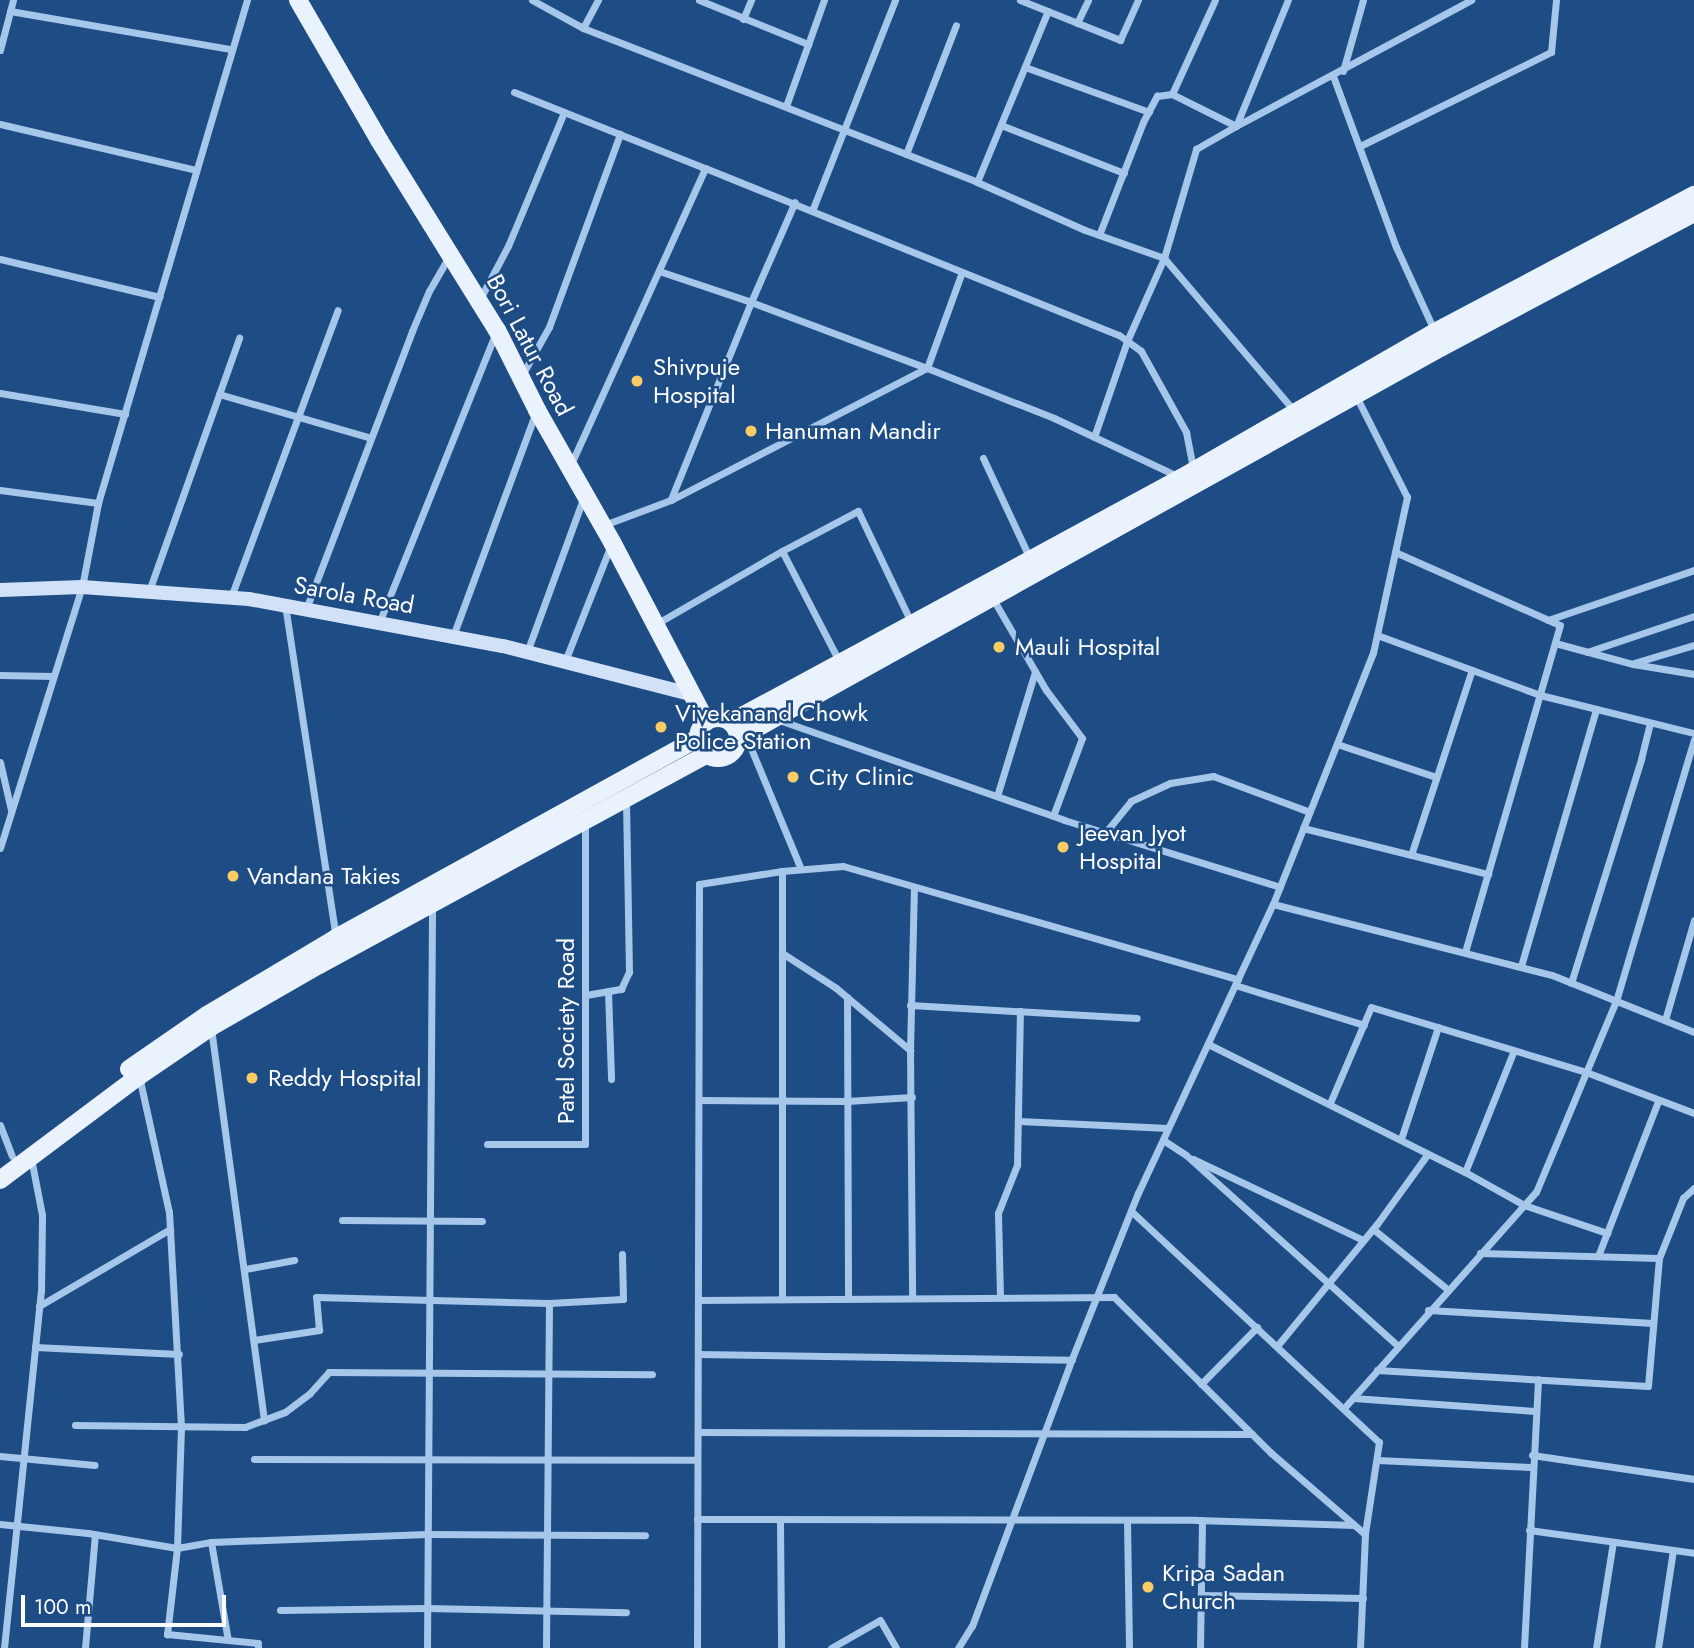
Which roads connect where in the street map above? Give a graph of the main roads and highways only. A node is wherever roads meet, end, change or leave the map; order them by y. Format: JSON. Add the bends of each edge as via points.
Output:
{"nodes":[{"id":1,"x":298,"y":0,"type":"edge"},
{"id":2,"x":1694,"y":195,"type":"edge"},
{"id":3,"x":1694,"y":214,"type":"edge"},
{"id":4,"x":0,"y":590,"type":"edge"},
{"id":5,"x":694,"y":695,"type":"junction"},
{"id":6,"x":706,"y":721,"type":"junction"},
{"id":7,"x":738,"y":731,"type":"junction"},
{"id":8,"x":701,"y":747,"type":"junction"},
{"id":9,"x":14,"y":1160,"type":"edge"},
{"id":10,"x":0,"y":1180,"type":"edge"}],
"edges":[{"from":1,"to":5,"type":"main road","name":"Bori Latur Road","via":[[497,330]]},
{"from":2,"to":7,"type":"main road","via":[[1435,332],[1187,474],[839,661]]},
{"from":3,"to":7,"type":"main road","via":[[1355,395],[774,718]]},
{"from":4,"to":5,"type":"main road","name":"Sarola Road","via":[[82,587],[285,605],[527,652]]},
{"from":5,"to":6,"type":"main road","name":"Bori Latur Road"},
{"from":6,"to":7,"type":"main road","via":[[714,718]]},
{"from":6,"to":8,"type":"main road","via":[[699,729]]},
{"from":7,"to":8,"type":"main road","via":[[736,749],[728,757],[717,759]]},
{"from":8,"to":9,"type":"main road","via":[[626,799],[211,1027]]},
{"from":8,"to":9,"type":"main road","via":[[337,938],[172,1038]]},
{"from":9,"to":10,"type":"main road"}]}
